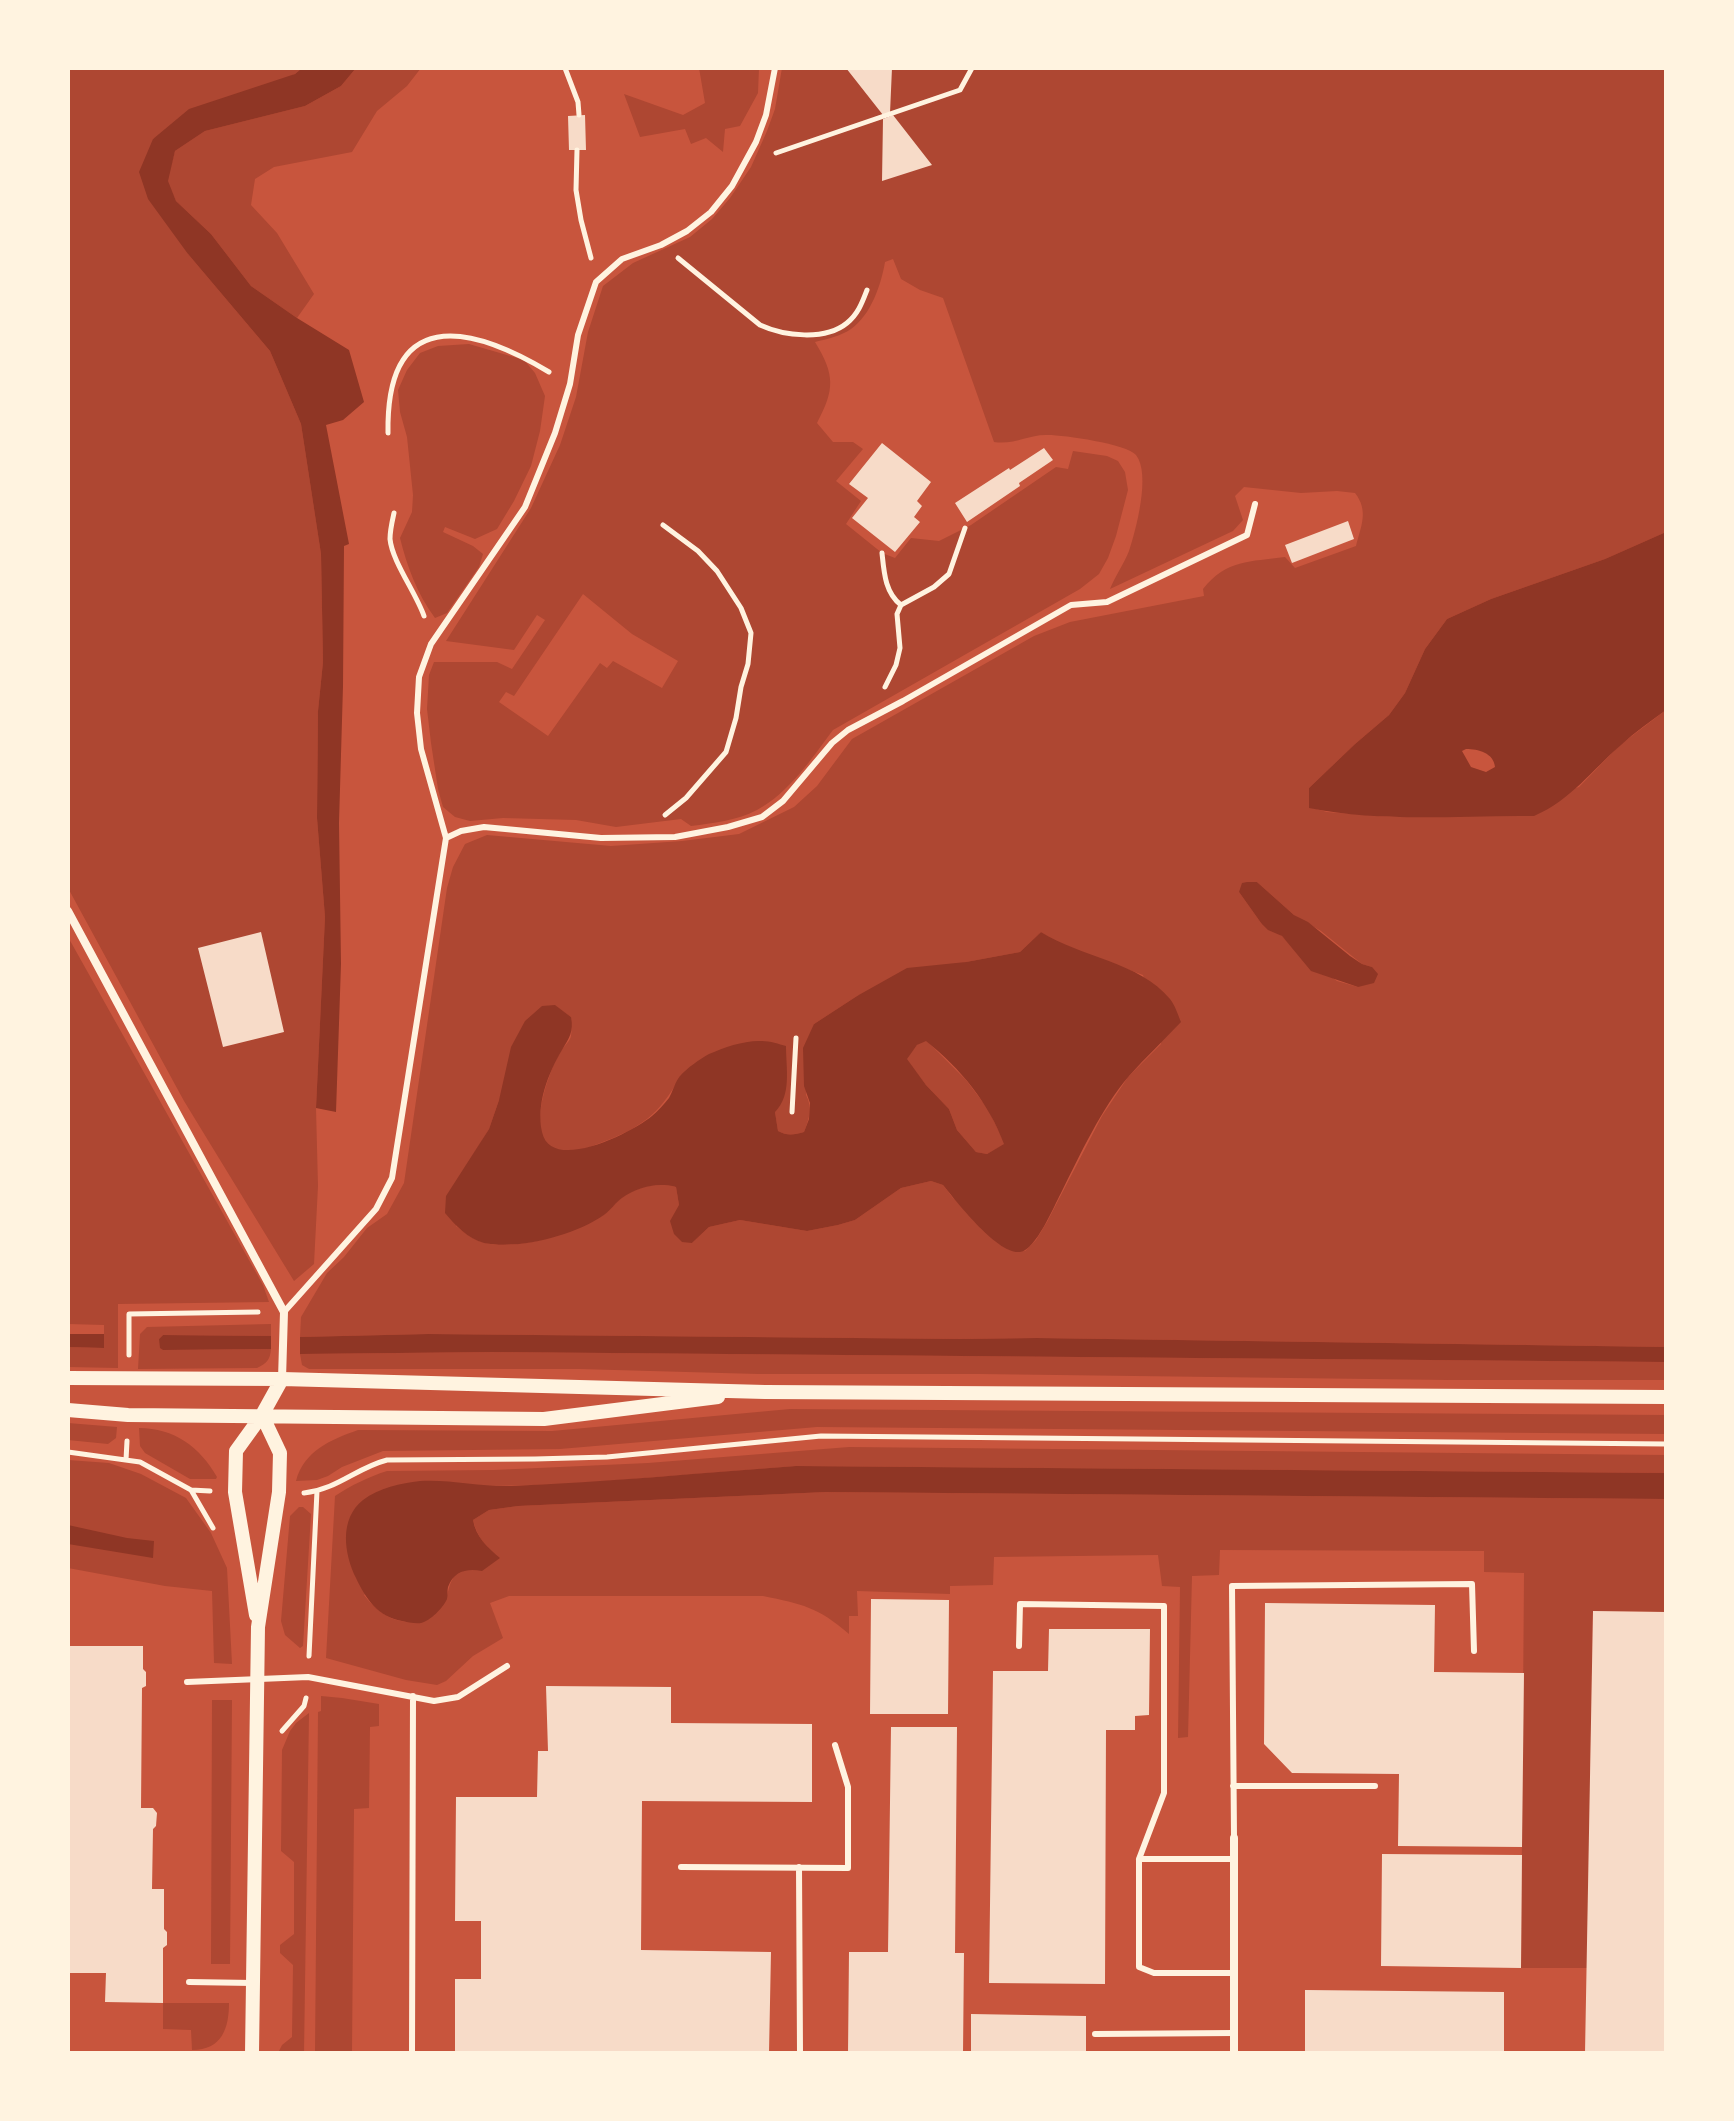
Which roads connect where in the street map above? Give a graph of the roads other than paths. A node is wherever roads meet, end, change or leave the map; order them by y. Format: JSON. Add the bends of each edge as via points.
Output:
{"nodes":[{"id":1,"x":775,"y":68,"type":"edge"},
{"id":2,"x":1255,"y":504,"type":"dead end"},
{"id":3,"x":446,"y":838,"type":"junction"},
{"id":4,"x":68,"y":911,"type":"edge"},
{"id":5,"x":284,"y":1312,"type":"junction"},
{"id":6,"x":68,"y":1378,"type":"edge"},
{"id":7,"x":282,"y":1379,"type":"junction"},
{"id":8,"x":765,"y":1392,"type":"junction"},
{"id":9,"x":1666,"y":1397,"type":"edge"},
{"id":10,"x":68,"y":1410,"type":"edge"},
{"id":11,"x":262,"y":1415,"type":"junction"},
{"id":12,"x":258,"y":1627,"type":"junction"},
{"id":13,"x":1019,"y":1646,"type":"dead end"},
{"id":14,"x":1474,"y":1651,"type":"dead end"},
{"id":15,"x":507,"y":1666,"type":"dead end"},
{"id":16,"x":256,"y":1678,"type":"junction"},
{"id":17,"x":187,"y":1682,"type":"dead end"},
{"id":18,"x":413,"y":1696,"type":"junction"},
{"id":19,"x":835,"y":1745,"type":"dead end"},
{"id":20,"x":1233,"y":1786,"type":"junction"},
{"id":21,"x":1375,"y":1786,"type":"dead end"},
{"id":22,"x":1234,"y":1838,"type":"joint"},
{"id":23,"x":1139,"y":1859,"type":"junction"},
{"id":24,"x":1233,"y":1859,"type":"junction"},
{"id":25,"x":681,"y":1867,"type":"dead end"},
{"id":26,"x":799,"y":1867,"type":"junction"},
{"id":27,"x":1234,"y":1973,"type":"junction"},
{"id":28,"x":189,"y":1982,"type":"dead end"},
{"id":29,"x":253,"y":1983,"type":"junction"},
{"id":30,"x":1234,"y":2033,"type":"junction"},
{"id":31,"x":1095,"y":2034,"type":"dead end"},
{"id":32,"x":252,"y":2053,"type":"edge"},
{"id":33,"x":412,"y":2053,"type":"edge"},
{"id":34,"x":800,"y":2053,"type":"edge"},
{"id":35,"x":1234,"y":2053,"type":"edge"}],
"edges":[{"from":1,"to":3,"type":"lane","via":[[766,115],[745,163],[711,212],[661,245],[622,259],[596,282],[555,433],[525,507],[431,644],[419,677],[417,713],[421,749]]},
{"from":2,"to":3,"type":"lane","via":[[1247,535],[1107,602],[1071,605],[848,730],[762,817],[675,837],[601,838],[484,827]]},
{"from":3,"to":5,"type":"lane","via":[[392,1178],[376,1209]]},
{"from":4,"to":5,"type":"street"},
{"from":5,"to":7,"type":"street"},
{"from":6,"to":7,"type":"street"},
{"from":7,"to":8,"type":"street"},
{"from":7,"to":11,"type":"street"},
{"from":8,"to":9,"type":"street"},
{"from":8,"to":11,"type":"street","via":[[544,1419]]},
{"from":10,"to":11,"type":"street"},
{"from":11,"to":12,"type":"street","via":[[280,1453]]},
{"from":11,"to":12,"type":"street","via":[[236,1451],[235,1492]]},
{"from":12,"to":16,"type":"street"},
{"from":13,"to":23,"type":"lane","via":[[1020,1604],[1164,1606],[1164,1793]]},
{"from":14,"to":20,"type":"lane","via":[[1472,1584],[1232,1586]]},
{"from":15,"to":18,"type":"lane","via":[[458,1697],[434,1701]]},
{"from":16,"to":17,"type":"lane"},
{"from":16,"to":18,"type":"lane","via":[[308,1677]]},
{"from":16,"to":29,"type":"street"},
{"from":18,"to":33,"type":"lane"},
{"from":19,"to":26,"type":"lane","via":[[848,1787],[848,1868]]},
{"from":20,"to":21,"type":"lane"},
{"from":20,"to":22,"type":"lane"},
{"from":22,"to":24,"type":"street"},
{"from":23,"to":24,"type":"lane"},
{"from":23,"to":27,"type":"lane","via":[[1139,1967],[1154,1973]]},
{"from":24,"to":27,"type":"street"},
{"from":25,"to":26,"type":"lane"},
{"from":26,"to":34,"type":"lane"},
{"from":27,"to":30,"type":"street"},
{"from":28,"to":29,"type":"lane"},
{"from":29,"to":32,"type":"street"},
{"from":30,"to":31,"type":"lane"},
{"from":30,"to":35,"type":"street"}]}
